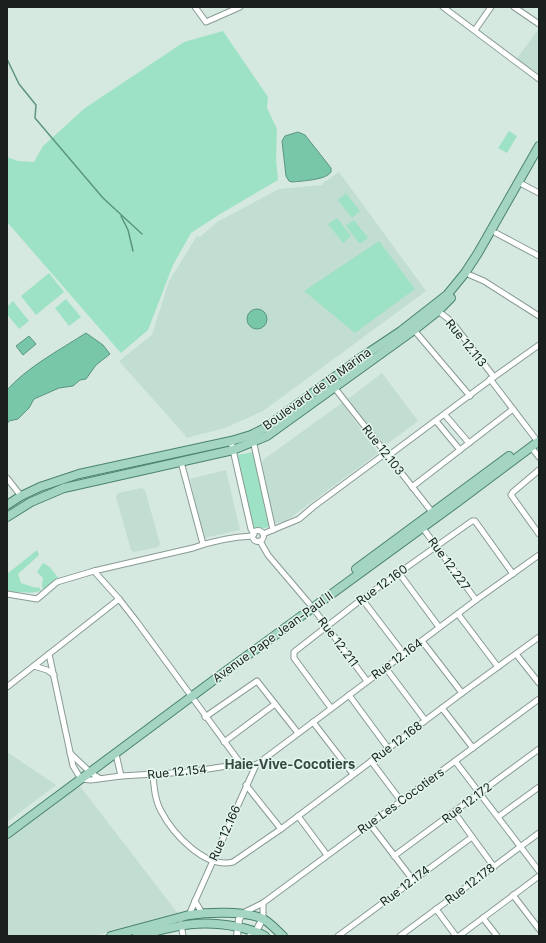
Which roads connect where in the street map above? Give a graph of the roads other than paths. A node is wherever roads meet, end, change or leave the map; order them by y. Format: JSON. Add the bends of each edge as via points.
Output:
{"nodes":[{"id":1,"x":195,"y":7,"type":"edge"},
{"id":2,"x":240,"y":7,"type":"edge"},
{"id":3,"x":443,"y":7,"type":"edge"},
{"id":4,"x":492,"y":7,"type":"edge"},
{"id":5,"x":514,"y":7,"type":"edge"},
{"id":6,"x":539,"y":24,"type":"edge"},
{"id":7,"x":475,"y":30,"type":"junction"},
{"id":8,"x":539,"y":79,"type":"edge"},
{"id":9,"x":539,"y":146,"type":"edge"},
{"id":10,"x":539,"y":156,"type":"edge"},
{"id":11,"x":520,"y":183,"type":"junction"},
{"id":12,"x":539,"y":193,"type":"edge"},
{"id":13,"x":496,"y":233,"type":"junction"},
{"id":14,"x":539,"y":256,"type":"edge"},
{"id":15,"x":470,"y":275,"type":"junction"},
{"id":16,"x":438,"y":311,"type":"junction"},
{"id":17,"x":539,"y":316,"type":"edge"},
{"id":18,"x":414,"y":330,"type":"junction"},
{"id":19,"x":539,"y":345,"type":"edge"},
{"id":20,"x":492,"y":378,"type":"junction"},
{"id":21,"x":334,"y":388,"type":"junction"},
{"id":22,"x":470,"y":396,"type":"junction"},
{"id":23,"x":513,"y":409,"type":"junction"},
{"id":24,"x":446,"y":415,"type":"junction"},
{"id":25,"x":436,"y":421,"type":"junction"},
{"id":26,"x":538,"y":438,"type":"edge"},
{"id":27,"x":253,"y":439,"type":"junction"},
{"id":28,"x":231,"y":441,"type":"junction"},
{"id":29,"x":468,"y":443,"type":"junction"},
{"id":30,"x":531,"y":447,"type":"junction"},
{"id":31,"x":233,"y":450,"type":"junction"},
{"id":32,"x":460,"y":450,"type":"junction"},
{"id":33,"x":387,"y":455,"type":"junction"},
{"id":34,"x":539,"y":457,"type":"edge"},
{"id":35,"x":181,"y":462,"type":"junction"},
{"id":36,"x":539,"y":470,"type":"edge"},
{"id":37,"x":7,"y":478,"type":"edge"},
{"id":38,"x":412,"y":487,"type":"junction"},
{"id":39,"x":21,"y":496,"type":"junction"},
{"id":40,"x":7,"y":505,"type":"edge"},
{"id":41,"x":432,"y":512,"type":"junction"},
{"id":42,"x":7,"y":517,"type":"edge"},
{"id":43,"x":422,"y":527,"type":"junction"},
{"id":44,"x":273,"y":530,"type":"junction"},
{"id":45,"x":264,"y":534,"type":"junction"},
{"id":46,"x":539,"y":534,"type":"edge"},
{"id":47,"x":253,"y":535,"type":"junction"},
{"id":48,"x":260,"y":541,"type":"junction"},
{"id":49,"x":203,"y":544,"type":"junction"},
{"id":50,"x":436,"y":546,"type":"junction"},
{"id":51,"x":539,"y":555,"type":"edge"},
{"id":52,"x":94,"y":571,"type":"junction"},
{"id":53,"x":400,"y":572,"type":"junction"},
{"id":54,"x":513,"y":574,"type":"junction"},
{"id":55,"x":7,"y":594,"type":"edge"},
{"id":56,"x":119,"y":599,"type":"junction"},
{"id":57,"x":362,"y":599,"type":"junction"},
{"id":58,"x":476,"y":600,"type":"junction"},
{"id":59,"x":311,"y":606,"type":"junction"},
{"id":60,"x":458,"y":614,"type":"junction"},
{"id":61,"x":326,"y":626,"type":"junction"},
{"id":62,"x":439,"y":627,"type":"junction"},
{"id":63,"x":539,"y":637,"type":"edge"},
{"id":64,"x":422,"y":641,"type":"junction"},
{"id":65,"x":49,"y":654,"type":"junction"},
{"id":66,"x":404,"y":654,"type":"junction"},
{"id":67,"x":516,"y":654,"type":"junction"},
{"id":68,"x":34,"y":666,"type":"junction"},
{"id":69,"x":385,"y":667,"type":"junction"},
{"id":70,"x":498,"y":667,"type":"junction"},
{"id":71,"x":54,"y":674,"type":"junction"},
{"id":72,"x":367,"y":681,"type":"junction"},
{"id":73,"x":539,"y":683,"type":"edge"},
{"id":74,"x":7,"y":687,"type":"edge"},
{"id":75,"x":462,"y":693,"type":"junction"},
{"id":76,"x":349,"y":694,"type":"junction"},
{"id":77,"x":190,"y":695,"type":"junction"},
{"id":78,"x":539,"y":699,"type":"edge"},
{"id":79,"x":275,"y":704,"type":"junction"},
{"id":80,"x":331,"y":708,"type":"junction"},
{"id":81,"x":442,"y":708,"type":"junction"},
{"id":82,"x":205,"y":717,"type":"junction"},
{"id":83,"x":425,"y":720,"type":"junction"},
{"id":84,"x":313,"y":722,"type":"junction"},
{"id":85,"x":298,"y":733,"type":"junction"},
{"id":86,"x":224,"y":742,"type":"junction"},
{"id":87,"x":388,"y":748,"type":"junction"},
{"id":88,"x":473,"y":748,"type":"junction"},
{"id":89,"x":539,"y":749,"type":"edge"},
{"id":90,"x":70,"y":753,"type":"junction"},
{"id":91,"x":116,"y":754,"type":"junction"},
{"id":92,"x":371,"y":761,"type":"junction"},
{"id":93,"x":455,"y":761,"type":"junction"},
{"id":94,"x":241,"y":764,"type":"junction"},
{"id":95,"x":256,"y":765,"type":"junction"},
{"id":96,"x":89,"y":771,"type":"junction"},
{"id":97,"x":352,"y":774,"type":"junction"},
{"id":98,"x":153,"y":775,"type":"junction"},
{"id":99,"x":121,"y":776,"type":"junction"},
{"id":100,"x":80,"y":777,"type":"junction"},
{"id":101,"x":99,"y":778,"type":"junction"},
{"id":102,"x":246,"y":785,"type":"junction"},
{"id":103,"x":539,"y":787,"type":"edge"},
{"id":104,"x":480,"y":793,"type":"junction"},
{"id":105,"x":401,"y":801,"type":"junction"},
{"id":106,"x":454,"y":812,"type":"junction"},
{"id":107,"x":298,"y":816,"type":"junction"},
{"id":108,"x":498,"y":817,"type":"junction"},
{"id":109,"x":370,"y":824,"type":"junction"},
{"id":110,"x":7,"y":827,"type":"edge"},
{"id":111,"x":281,"y":829,"type":"junction"},
{"id":112,"x":539,"y":833,"type":"edge"},
{"id":113,"x":7,"y":834,"type":"edge"},
{"id":114,"x":472,"y":837,"type":"junction"},
{"id":115,"x":520,"y":847,"type":"junction"},
{"id":116,"x":327,"y":855,"type":"junction"},
{"id":117,"x":394,"y":856,"type":"junction"},
{"id":118,"x":213,"y":860,"type":"junction"},
{"id":119,"x":494,"y":867,"type":"junction"},
{"id":120,"x":539,"y":872,"type":"edge"},
{"id":121,"x":539,"y":876,"type":"edge"},
{"id":122,"x":413,"y":880,"type":"junction"},
{"id":123,"x":513,"y":894,"type":"junction"},
{"id":124,"x":195,"y":901,"type":"junction"},
{"id":125,"x":263,"y":903,"type":"junction"},
{"id":126,"x":436,"y":909,"type":"junction"},
{"id":127,"x":202,"y":913,"type":"junction"},
{"id":128,"x":242,"y":914,"type":"junction"},
{"id":129,"x":189,"y":915,"type":"junction"},
{"id":130,"x":263,"y":918,"type":"junction"},
{"id":131,"x":483,"y":918,"type":"junction"},
{"id":132,"x":181,"y":924,"type":"junction"},
{"id":133,"x":239,"y":927,"type":"junction"},
{"id":134,"x":539,"y":929,"type":"edge"},
{"id":135,"x":253,"y":933,"type":"edge"},
{"id":136,"x":111,"y":936,"type":"edge"},
{"id":137,"x":137,"y":936,"type":"edge"},
{"id":138,"x":184,"y":936,"type":"edge"},
{"id":139,"x":237,"y":936,"type":"edge"},
{"id":140,"x":265,"y":936,"type":"edge"},
{"id":141,"x":283,"y":936,"type":"edge"},
{"id":142,"x":338,"y":936,"type":"edge"},
{"id":143,"x":400,"y":936,"type":"edge"},
{"id":144,"x":457,"y":936,"type":"edge"},
{"id":145,"x":497,"y":936,"type":"edge"}],
"edges":[{"from":1,"to":2,"type":"street","via":[[206,22]]},
{"from":3,"to":7,"type":"street"},
{"from":4,"to":7,"type":"street"},
{"from":5,"to":6,"type":"street"},
{"from":7,"to":8,"type":"street"},
{"from":9,"to":11,"type":"main road","name":"Boulevard de la Marina"},
{"from":10,"to":11,"type":"main road","name":"Boulevard de la Marina"},
{"from":11,"to":12,"type":"street"},
{"from":11,"to":13,"type":"main road","name":"Boulevard de la Marina"},
{"from":11,"to":27,"type":"main road","name":"Boulevard de la Marina","via":[[465,273],[447,295]]},
{"from":13,"to":14,"type":"street"},
{"from":13,"to":15,"type":"main road","name":"Boulevard de la Marina"},
{"from":15,"to":16,"type":"main road","name":"Boulevard de la Marina"},
{"from":15,"to":17,"type":"street"},
{"from":16,"to":18,"type":"main road","name":"Boulevard de la Marina"},
{"from":16,"to":20,"type":"street","name":"Rue 12.113","via":[[450,321]]},
{"from":18,"to":21,"type":"main road","name":"Boulevard de la Marina"},
{"from":18,"to":22,"type":"street"},
{"from":19,"to":20,"type":"street"},
{"from":20,"to":22,"type":"street"},
{"from":20,"to":23,"type":"street","name":"Rue 12.113"},
{"from":21,"to":27,"type":"main road","name":"Boulevard de la Marina","via":[[279,428]]},
{"from":21,"to":33,"type":"street","name":"Rue 12.103"},
{"from":22,"to":24,"type":"street"},
{"from":23,"to":26,"type":"street","name":"Rue 12.113"},
{"from":23,"to":29,"type":"street"},
{"from":24,"to":25,"type":"street"},
{"from":24,"to":29,"type":"street"},
{"from":25,"to":32,"type":"street"},
{"from":25,"to":33,"type":"street"},
{"from":26,"to":30,"type":"main road","name":"Avenue Pape Jean-Paul II"},
{"from":26,"to":41,"type":"main road","name":"Avenue Pape Jean-Paul II"},
{"from":27,"to":28,"type":"main road","name":"Boulevard de la Marina"},
{"from":27,"to":31,"type":"main road","name":"Boulevard de la Marina"},
{"from":27,"to":44,"type":"street"},
{"from":28,"to":31,"type":"street"},
{"from":28,"to":39,"type":"main road","name":"Boulevard de la Marina","via":[[79,474]]},
{"from":29,"to":32,"type":"street"},
{"from":30,"to":34,"type":"street"},
{"from":30,"to":43,"type":"main road","name":"Avenue Pape Jean-Paul II"},
{"from":31,"to":35,"type":"main road","name":"Boulevard de la Marina"},
{"from":31,"to":47,"type":"street"},
{"from":32,"to":38,"type":"street"},
{"from":33,"to":38,"type":"street","name":"Rue 12.103"},
{"from":33,"to":44,"type":"street","via":[[300,519]]},
{"from":35,"to":42,"type":"main road","name":"Boulevard de la Marina","via":[[64,488],[31,502]]},
{"from":35,"to":49,"type":"street"},
{"from":36,"to":46,"type":"street","via":[[511,495]]},
{"from":37,"to":39,"type":"street"},
{"from":38,"to":41,"type":"street","name":"Rue 12.103"},
{"from":39,"to":40,"type":"main road","name":"Boulevard de la Marina"},
{"from":41,"to":59,"type":"main road","name":"Avenue Pape Jean-Paul II"},
{"from":43,"to":50,"type":"street","name":"Rue 12.227"},
{"from":43,"to":59,"type":"main road","name":"Avenue Pape Jean-Paul II"},
{"from":44,"to":45,"type":"street"},
{"from":45,"to":47,"type":"street","via":[[259,531]]},
{"from":45,"to":48,"type":"street"},
{"from":47,"to":48,"type":"street","via":[[256,541]]},
{"from":47,"to":49,"type":"street"},
{"from":48,"to":59,"type":"street","name":"Rue 12.211","via":[[268,555]]},
{"from":49,"to":52,"type":"street"},
{"from":50,"to":53,"type":"street","name":"Rue 12.160"},
{"from":50,"to":54,"type":"street","name":"Rue 12.160","via":[[475,521]]},
{"from":50,"to":58,"type":"street","name":"Rue 12.227"},
{"from":51,"to":54,"type":"street","name":"Rue 12.164"},
{"from":52,"to":55,"type":"street","via":[[58,582],[37,599]]},
{"from":52,"to":56,"type":"street"},
{"from":53,"to":57,"type":"street","name":"Rue 12.160"},
{"from":53,"to":62,"type":"street"},
{"from":54,"to":58,"type":"street","name":"Rue 12.164"},
{"from":56,"to":65,"type":"street"},
{"from":56,"to":77,"type":"street"},
{"from":57,"to":61,"type":"street","name":"Rue 12.160"},
{"from":57,"to":66,"type":"street"},
{"from":58,"to":60,"type":"street","name":"Rue 12.164"},
{"from":59,"to":61,"type":"street","name":"Rue 12.211"},
{"from":59,"to":77,"type":"main road","name":"Avenue Pape Jean-Paul II"},
{"from":60,"to":62,"type":"street","name":"Rue 12.164"},
{"from":60,"to":70,"type":"street"},
{"from":61,"to":72,"type":"street","name":"Rue 12.211"},
{"from":61,"to":80,"type":"street","name":"Rue 12.160","via":[[294,652],[294,658]]},
{"from":62,"to":64,"type":"street","name":"Rue 12.164"},
{"from":63,"to":67,"type":"street","name":"Rue 12.168"},
{"from":64,"to":66,"type":"street","name":"Rue 12.164"},
{"from":64,"to":75,"type":"street"},
{"from":65,"to":68,"type":"street"},
{"from":65,"to":71,"type":"street"},
{"from":66,"to":69,"type":"street","name":"Rue 12.164"},
{"from":67,"to":70,"type":"street","name":"Rue 12.168"},
{"from":67,"to":73,"type":"street"},
{"from":68,"to":71,"type":"street"},
{"from":68,"to":74,"type":"street"},
{"from":69,"to":72,"type":"street","name":"Rue 12.164"},
{"from":69,"to":83,"type":"street"},
{"from":70,"to":75,"type":"street","name":"Rue 12.168"},
{"from":71,"to":90,"type":"street"},
{"from":72,"to":76,"type":"street","name":"Rue 12.164"},
{"from":75,"to":81,"type":"street","name":"Rue 12.168"},
{"from":76,"to":80,"type":"street","name":"Rue 12.164"},
{"from":76,"to":87,"type":"street"},
{"from":77,"to":82,"type":"street"},
{"from":77,"to":91,"type":"main road","name":"Avenue Pape Jean-Paul II"},
{"from":77,"to":96,"type":"main road","name":"Avenue Pape Jean-Paul II"},
{"from":78,"to":88,"type":"street","name":"Rue Les Cocotiers"},
{"from":79,"to":82,"type":"street","via":[[257,681]]},
{"from":79,"to":85,"type":"street"},
{"from":79,"to":86,"type":"street"},
{"from":80,"to":84,"type":"street","name":"Rue 12.164"},
{"from":81,"to":83,"type":"street","name":"Rue 12.168"},
{"from":81,"to":88,"type":"street"},
{"from":82,"to":86,"type":"street"},
{"from":83,"to":87,"type":"street","name":"Rue 12.168"},
{"from":84,"to":85,"type":"street","name":"Rue 12.164"},
{"from":84,"to":97,"type":"street"},
{"from":85,"to":95,"type":"street","name":"Rue 12.164"},
{"from":86,"to":94,"type":"street"},
{"from":87,"to":92,"type":"street","name":"Rue 12.168"},
{"from":88,"to":93,"type":"street","name":"Rue Les Cocotiers"},
{"from":89,"to":104,"type":"street","name":"Rue 12.172"},
{"from":90,"to":96,"type":"street"},
{"from":90,"to":100,"type":"street","via":[[73,766]]},
{"from":91,"to":96,"type":"main road","name":"Avenue Pape Jean-Paul II"},
{"from":91,"to":99,"type":"street"},
{"from":92,"to":97,"type":"street","name":"Rue 12.168"},
{"from":92,"to":105,"type":"street"},
{"from":93,"to":104,"type":"street"},
{"from":93,"to":105,"type":"street","name":"Rue Les Cocotiers"},
{"from":94,"to":95,"type":"street","name":"Rue 12.154"},
{"from":94,"to":98,"type":"street","name":"Rue 12.154"},
{"from":95,"to":102,"type":"street","name":"Rue 12.166"},
{"from":96,"to":100,"type":"main road","name":"Avenue Pape Jean-Paul II"},
{"from":96,"to":101,"type":"street"},
{"from":97,"to":107,"type":"street","name":"Rue 12.168"},
{"from":98,"to":99,"type":"street","name":"Rue 12.154"},
{"from":98,"to":118,"type":"street","via":[[158,805],[174,831],[198,852]]},
{"from":99,"to":101,"type":"street","name":"Rue 12.154"},
{"from":100,"to":101,"type":"street","name":"Rue 12.154","via":[[91,780]]},
{"from":100,"to":110,"type":"main road","name":"Avenue Pape Jean-Paul II"},
{"from":100,"to":113,"type":"main road","name":"Avenue Pape Jean-Paul II"},
{"from":102,"to":111,"type":"street"},
{"from":102,"to":118,"type":"street","name":"Rue 12.166"},
{"from":103,"to":108,"type":"street"},
{"from":104,"to":106,"type":"street","name":"Rue 12.172"},
{"from":104,"to":108,"type":"street"},
{"from":105,"to":109,"type":"street","name":"Rue Les Cocotiers"},
{"from":106,"to":114,"type":"street"},
{"from":106,"to":117,"type":"street","name":"Rue 12.172"},
{"from":107,"to":111,"type":"street","name":"Rue 12.168"},
{"from":107,"to":116,"type":"street"},
{"from":108,"to":115,"type":"street"},
{"from":109,"to":116,"type":"street","name":"Rue Les Cocotiers"},
{"from":109,"to":117,"type":"street"},
{"from":111,"to":118,"type":"street","name":"Rue 12.168","via":[[233,862],[226,864]]},
{"from":112,"to":115,"type":"street","name":"Rue 12.178"},
{"from":114,"to":119,"type":"street"},
{"from":114,"to":122,"type":"street","name":"Rue 12.174"},
{"from":115,"to":119,"type":"street","name":"Rue 12.178"},
{"from":115,"to":120,"type":"street"},
{"from":116,"to":125,"type":"street","name":"Rue Les Cocotiers"},
{"from":117,"to":122,"type":"street"},
{"from":118,"to":124,"type":"street","name":"Rue 12.166"},
{"from":119,"to":126,"type":"street","name":"Rue 12.178"},
{"from":121,"to":123,"type":"street"},
{"from":122,"to":142,"type":"street","name":"Rue 12.174"},
{"from":123,"to":131,"type":"street"},
{"from":123,"to":134,"type":"street"},
{"from":124,"to":127,"type":"street"},
{"from":124,"to":129,"type":"street","name":"Rue 12.166"},
{"from":125,"to":128,"type":"street","name":"Rue Les Cocotiers"},
{"from":125,"to":130,"type":"street"},
{"from":126,"to":143,"type":"street","name":"Rue 12.178"},
{"from":126,"to":144,"type":"street"},
{"from":127,"to":128,"type":"main road"},
{"from":127,"to":129,"type":"main road"},
{"from":128,"to":130,"type":"main road"},
{"from":128,"to":133,"type":"street"},
{"from":129,"to":136,"type":"main road"},
{"from":130,"to":135,"type":"street"},
{"from":130,"to":141,"type":"main road"},
{"from":131,"to":144,"type":"street"},
{"from":131,"to":145,"type":"street"},
{"from":132,"to":133,"type":"main road","via":[[217,923]]},
{"from":132,"to":137,"type":"main road"},
{"from":132,"to":138,"type":"street"},
{"from":133,"to":135,"type":"main road"},
{"from":133,"to":139,"type":"street"},
{"from":135,"to":140,"type":"main road"}]}
